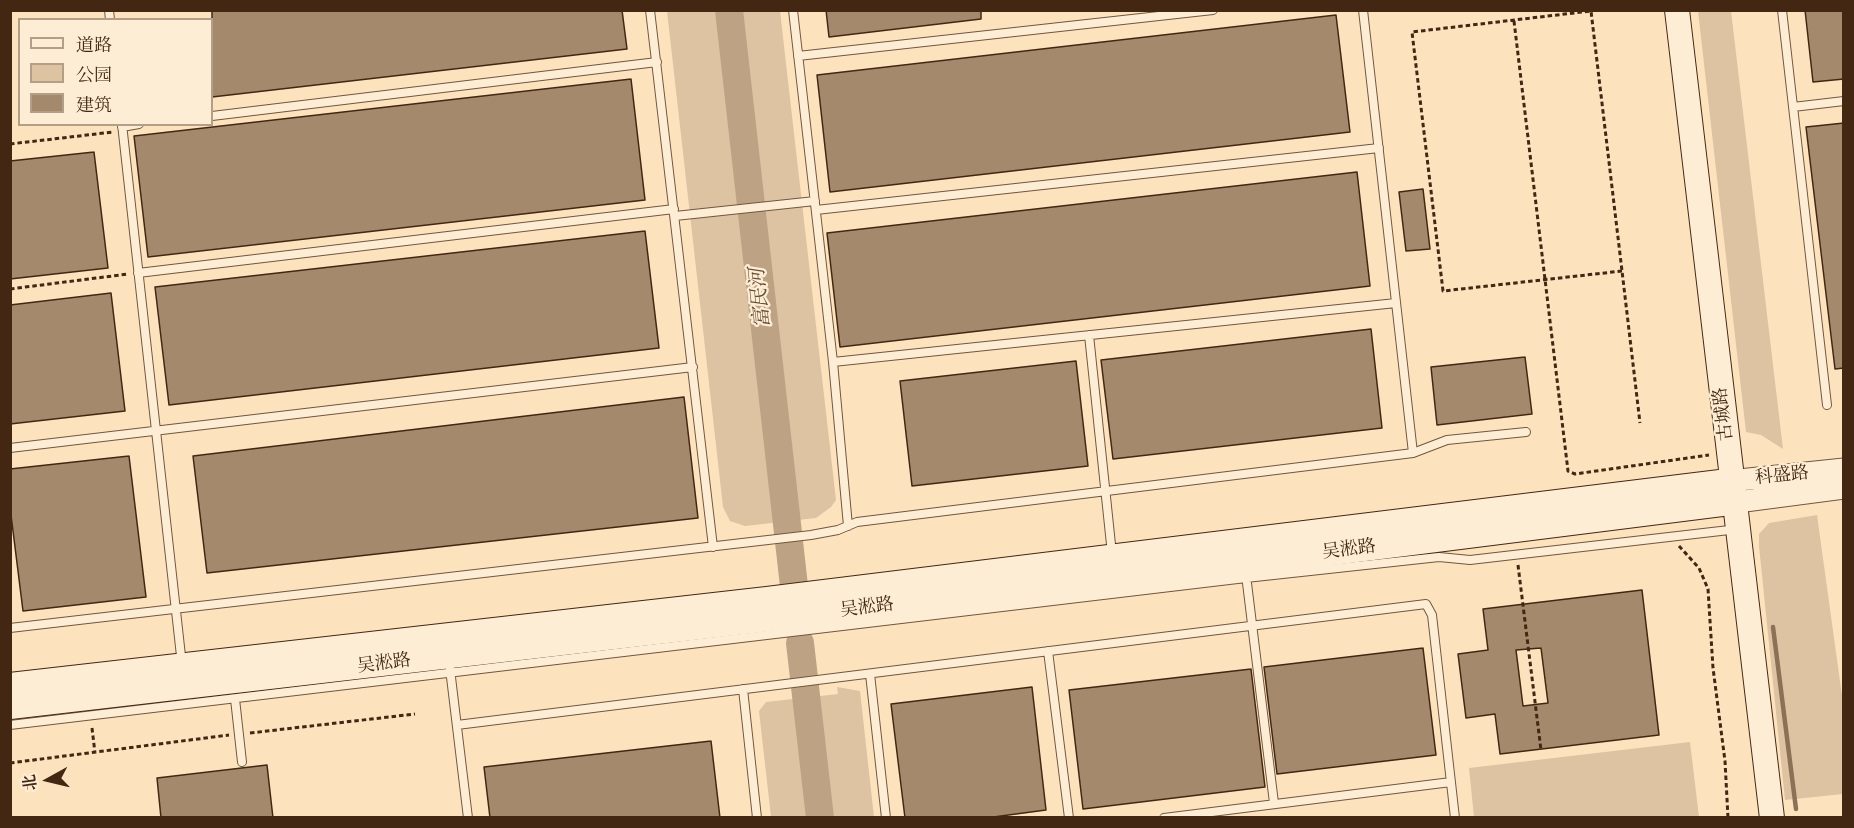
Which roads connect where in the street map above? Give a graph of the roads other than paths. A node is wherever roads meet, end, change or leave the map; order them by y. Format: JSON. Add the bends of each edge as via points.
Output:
{"nodes":[{"id":1,"x":650,"y":10,"type":"edge"},
{"id":2,"x":793,"y":10,"type":"edge"},
{"id":3,"x":1213,"y":10,"type":"edge"},
{"id":4,"x":1363,"y":10,"type":"edge"},
{"id":5,"x":1667,"y":10,"type":"edge"},
{"id":6,"x":1677,"y":10,"type":"edge"},
{"id":7,"x":1782,"y":10,"type":"edge"},
{"id":8,"x":798,"y":56,"type":"junction"},
{"id":9,"x":657,"y":62,"type":"junction"},
{"id":10,"x":1844,"y":101,"type":"edge"},
{"id":11,"x":1793,"y":107,"type":"junction"},
{"id":12,"x":213,"y":116,"type":"edge"},
{"id":13,"x":122,"y":127,"type":"edge"},
{"id":14,"x":1379,"y":148,"type":"junction"},
{"id":15,"x":815,"y":206,"type":"junction"},
{"id":16,"x":675,"y":212,"type":"junction"},
{"id":17,"x":138,"y":273,"type":"junction"},
{"id":18,"x":1396,"y":303,"type":"junction"},
{"id":19,"x":1089,"y":335,"type":"junction"},
{"id":20,"x":833,"y":362,"type":"junction"},
{"id":21,"x":693,"y":367,"type":"junction"},
{"id":22,"x":1827,"y":405,"type":"dead end"},
{"id":23,"x":156,"y":431,"type":"junction"},
{"id":24,"x":1526,"y":432,"type":"dead end"},
{"id":25,"x":10,"y":448,"type":"edge"},
{"id":26,"x":1413,"y":453,"type":"junction"},
{"id":27,"x":1844,"y":469,"type":"edge"},
{"id":28,"x":1844,"y":489,"type":"edge"},
{"id":29,"x":1106,"y":491,"type":"junction"},
{"id":30,"x":1727,"y":492,"type":"junction"},
{"id":31,"x":848,"y":526,"type":"junction"},
{"id":32,"x":1732,"y":529,"type":"junction"},
{"id":33,"x":713,"y":547,"type":"junction"},
{"id":34,"x":1112,"y":557,"type":"junction"},
{"id":35,"x":1244,"y":561,"type":"junction"},
{"id":36,"x":176,"y":609,"type":"junction"},
{"id":37,"x":1252,"y":626,"type":"junction"},
{"id":38,"x":10,"y":628,"type":"edge"},
{"id":39,"x":1048,"y":651,"type":"junction"},
{"id":40,"x":448,"y":655,"type":"junction"},
{"id":41,"x":182,"y":665,"type":"junction"},
{"id":42,"x":870,"y":674,"type":"junction"},
{"id":43,"x":10,"y":686,"type":"edge"},
{"id":44,"x":743,"y":689,"type":"junction"},
{"id":45,"x":235,"y":699,"type":"junction"},
{"id":46,"x":10,"y":707,"type":"edge"},
{"id":47,"x":10,"y":725,"type":"edge"},
{"id":48,"x":457,"y":725,"type":"junction"},
{"id":49,"x":242,"y":762,"type":"dead end"},
{"id":50,"x":1451,"y":782,"type":"junction"},
{"id":51,"x":1274,"y":803,"type":"junction"},
{"id":52,"x":468,"y":818,"type":"edge"},
{"id":53,"x":757,"y":818,"type":"edge"},
{"id":54,"x":886,"y":818,"type":"edge"},
{"id":55,"x":1069,"y":818,"type":"edge"},
{"id":56,"x":1164,"y":818,"type":"edge"},
{"id":57,"x":1455,"y":818,"type":"edge"},
{"id":58,"x":1758,"y":818,"type":"edge"},
{"id":59,"x":1772,"y":818,"type":"edge"}],
"edges":[{"from":1,"to":9,"type":"lane"},
{"from":2,"to":8,"type":"lane"},
{"from":3,"to":8,"type":"lane"},
{"from":4,"to":14,"type":"lane"},
{"from":5,"to":30,"type":"main road","name":"古城路","via":[[1717,454]]},
{"from":6,"to":30,"type":"main road","name":"古城路"},
{"from":7,"to":11,"type":"lane"},
{"from":8,"to":15,"type":"lane"},
{"from":9,"to":12,"type":"lane"},
{"from":9,"to":16,"type":"lane"},
{"from":10,"to":11,"type":"lane"},
{"from":11,"to":22,"type":"lane"},
{"from":13,"to":17,"type":"lane"},
{"from":14,"to":15,"type":"lane"},
{"from":14,"to":18,"type":"lane"},
{"from":15,"to":16,"type":"lane","via":[[785,204]]},
{"from":15,"to":20,"type":"lane"},
{"from":16,"to":17,"type":"lane"},
{"from":16,"to":21,"type":"lane"},
{"from":17,"to":23,"type":"lane"},
{"from":18,"to":19,"type":"lane"},
{"from":18,"to":26,"type":"lane"},
{"from":19,"to":20,"type":"lane"},
{"from":19,"to":29,"type":"lane"},
{"from":20,"to":31,"type":"lane"},
{"from":21,"to":23,"type":"lane"},
{"from":21,"to":33,"type":"lane"},
{"from":23,"to":25,"type":"lane"},
{"from":23,"to":36,"type":"lane"},
{"from":24,"to":26,"type":"lane","via":[[1447,440]]},
{"from":26,"to":29,"type":"lane"},
{"from":27,"to":30,"type":"street","name":"科盛路"},
{"from":28,"to":30,"type":"street","name":"科盛路"},
{"from":29,"to":31,"type":"lane"},
{"from":29,"to":34,"type":"lane"},
{"from":30,"to":32,"type":"main road","name":"古城路"},
{"from":30,"to":35,"type":"main road","name":"吴淞路"},
{"from":31,"to":33,"type":"lane","via":[[811,535]]},
{"from":32,"to":35,"type":"lane","via":[[1470,560],[1439,557]]},
{"from":32,"to":58,"type":"main road","name":"古城路"},
{"from":32,"to":59,"type":"main road","name":"古城路"},
{"from":33,"to":36,"type":"lane"},
{"from":34,"to":35,"type":"main road","name":"吴淞路"},
{"from":34,"to":40,"type":"main road","name":"吴淞路"},
{"from":35,"to":37,"type":"lane"},
{"from":35,"to":40,"type":"main road","name":"吴淞路"},
{"from":36,"to":38,"type":"lane"},
{"from":36,"to":41,"type":"lane"},
{"from":37,"to":39,"type":"lane"},
{"from":37,"to":50,"type":"lane","via":[[1426,604],[1432,615]]},
{"from":37,"to":51,"type":"lane"},
{"from":39,"to":42,"type":"lane"},
{"from":39,"to":55,"type":"lane"},
{"from":40,"to":41,"type":"main road","name":"吴淞路"},
{"from":40,"to":45,"type":"lane"},
{"from":40,"to":46,"type":"main road","name":"吴淞路"},
{"from":40,"to":48,"type":"lane"},
{"from":41,"to":43,"type":"main road","name":"吴淞路"},
{"from":42,"to":44,"type":"lane"},
{"from":42,"to":54,"type":"lane"},
{"from":44,"to":48,"type":"lane"},
{"from":44,"to":53,"type":"lane"},
{"from":45,"to":47,"type":"lane"},
{"from":45,"to":49,"type":"lane"},
{"from":48,"to":52,"type":"lane"},
{"from":50,"to":51,"type":"lane"},
{"from":50,"to":57,"type":"lane"},
{"from":51,"to":56,"type":"lane"}]}
